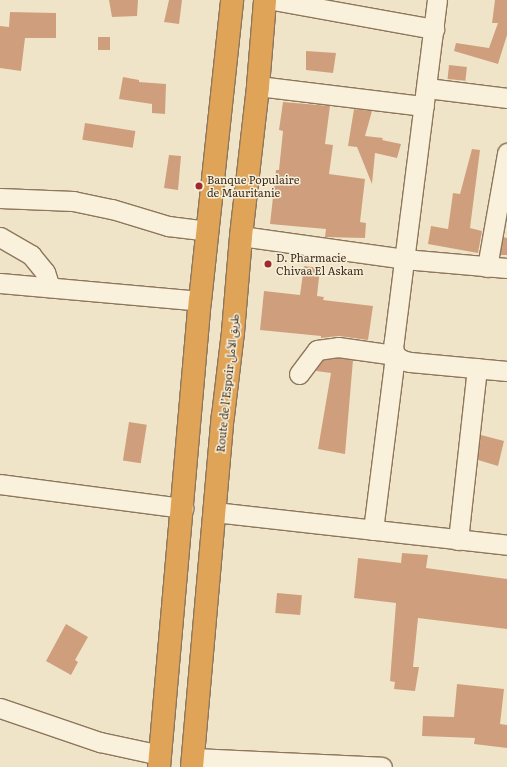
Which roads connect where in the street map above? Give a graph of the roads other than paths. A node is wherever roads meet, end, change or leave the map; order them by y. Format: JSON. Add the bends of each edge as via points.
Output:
{"nodes":[{"id":1,"x":232,"y":0,"type":"edge"},
{"id":2,"x":265,"y":0,"type":"edge"},
{"id":3,"x":273,"y":0,"type":"edge"},
{"id":4,"x":437,"y":0,"type":"edge"},
{"id":5,"x":434,"y":29,"type":"junction"},
{"id":6,"x":258,"y":86,"type":"junction"},
{"id":7,"x":427,"y":88,"type":"junction"},
{"id":8,"x":507,"y":98,"type":"edge"},
{"id":9,"x":424,"y":106,"type":"junction"},
{"id":10,"x":507,"y":153,"type":"edge"},
{"id":11,"x":0,"y":198,"type":"edge"},
{"id":12,"x":208,"y":231,"type":"junction"},
{"id":13,"x":241,"y":236,"type":"junction"},
{"id":14,"x":0,"y":237,"type":"edge"},
{"id":15,"x":404,"y":259,"type":"junction"},
{"id":16,"x":487,"y":267,"type":"junction"},
{"id":17,"x":507,"y":268,"type":"edge"},
{"id":18,"x":0,"y":283,"type":"edge"},
{"id":19,"x":50,"y":287,"type":"junction"},
{"id":20,"x":200,"y":301,"type":"junction"},
{"id":21,"x":395,"y":355,"type":"junction"},
{"id":22,"x":477,"y":368,"type":"junction"},
{"id":23,"x":507,"y":371,"type":"edge"},
{"id":24,"x":299,"y":374,"type":"dead end"},
{"id":25,"x":0,"y":484,"type":"edge"},
{"id":26,"x":183,"y":508,"type":"junction"},
{"id":27,"x":215,"y":512,"type":"junction"},
{"id":28,"x":373,"y":530,"type":"junction"},
{"id":29,"x":458,"y":540,"type":"junction"},
{"id":30,"x":507,"y":545,"type":"edge"},
{"id":31,"x":0,"y":708,"type":"edge"},
{"id":32,"x":160,"y":761,"type":"edge"},
{"id":33,"x":193,"y":763,"type":"edge"},
{"id":34,"x":359,"y":766,"type":"edge"},
{"id":35,"x":382,"y":767,"type":"edge"}],
"edges":[{"from":1,"to":12,"type":"highway"},
{"from":2,"to":6,"type":"highway","name":"Route de l’Espoir طريق الأمل"},
{"from":3,"to":5,"type":"street"},
{"from":4,"to":5,"type":"street"},
{"from":5,"to":7,"type":"street"},
{"from":6,"to":9,"type":"street"},
{"from":6,"to":13,"type":"highway","name":"Route de l’Espoir طريق الأمل"},
{"from":7,"to":8,"type":"street"},
{"from":7,"to":9,"type":"street"},
{"from":9,"to":15,"type":"street"},
{"from":10,"to":16,"type":"street"},
{"from":11,"to":12,"type":"street","via":[[72,201],[112,208],[168,226]]},
{"from":12,"to":20,"type":"highway"},
{"from":13,"to":15,"type":"street"},
{"from":13,"to":27,"type":"highway","name":"Route de l’Espoir طريق الأمل"},
{"from":14,"to":19,"type":"street","via":[[31,254],[45,272]]},
{"from":15,"to":16,"type":"street"},
{"from":15,"to":21,"type":"street","via":[[393,347]]},
{"from":16,"to":17,"type":"street"},
{"from":18,"to":19,"type":"street"},
{"from":19,"to":20,"type":"street"},
{"from":20,"to":26,"type":"highway"},
{"from":21,"to":22,"type":"street","via":[[410,362]]},
{"from":21,"to":24,"type":"street","via":[[338,347],[317,350]]},
{"from":21,"to":28,"type":"street"},
{"from":22,"to":23,"type":"street"},
{"from":22,"to":29,"type":"street"},
{"from":25,"to":26,"type":"street"},
{"from":26,"to":32,"type":"highway"},
{"from":27,"to":28,"type":"street"},
{"from":27,"to":33,"type":"highway","name":"Route de l’Espoir طريق الأمل"},
{"from":28,"to":29,"type":"street"},
{"from":29,"to":30,"type":"street"},
{"from":31,"to":32,"type":"street"},
{"from":33,"to":34,"type":"street"},
{"from":34,"to":35,"type":"street"}]}
